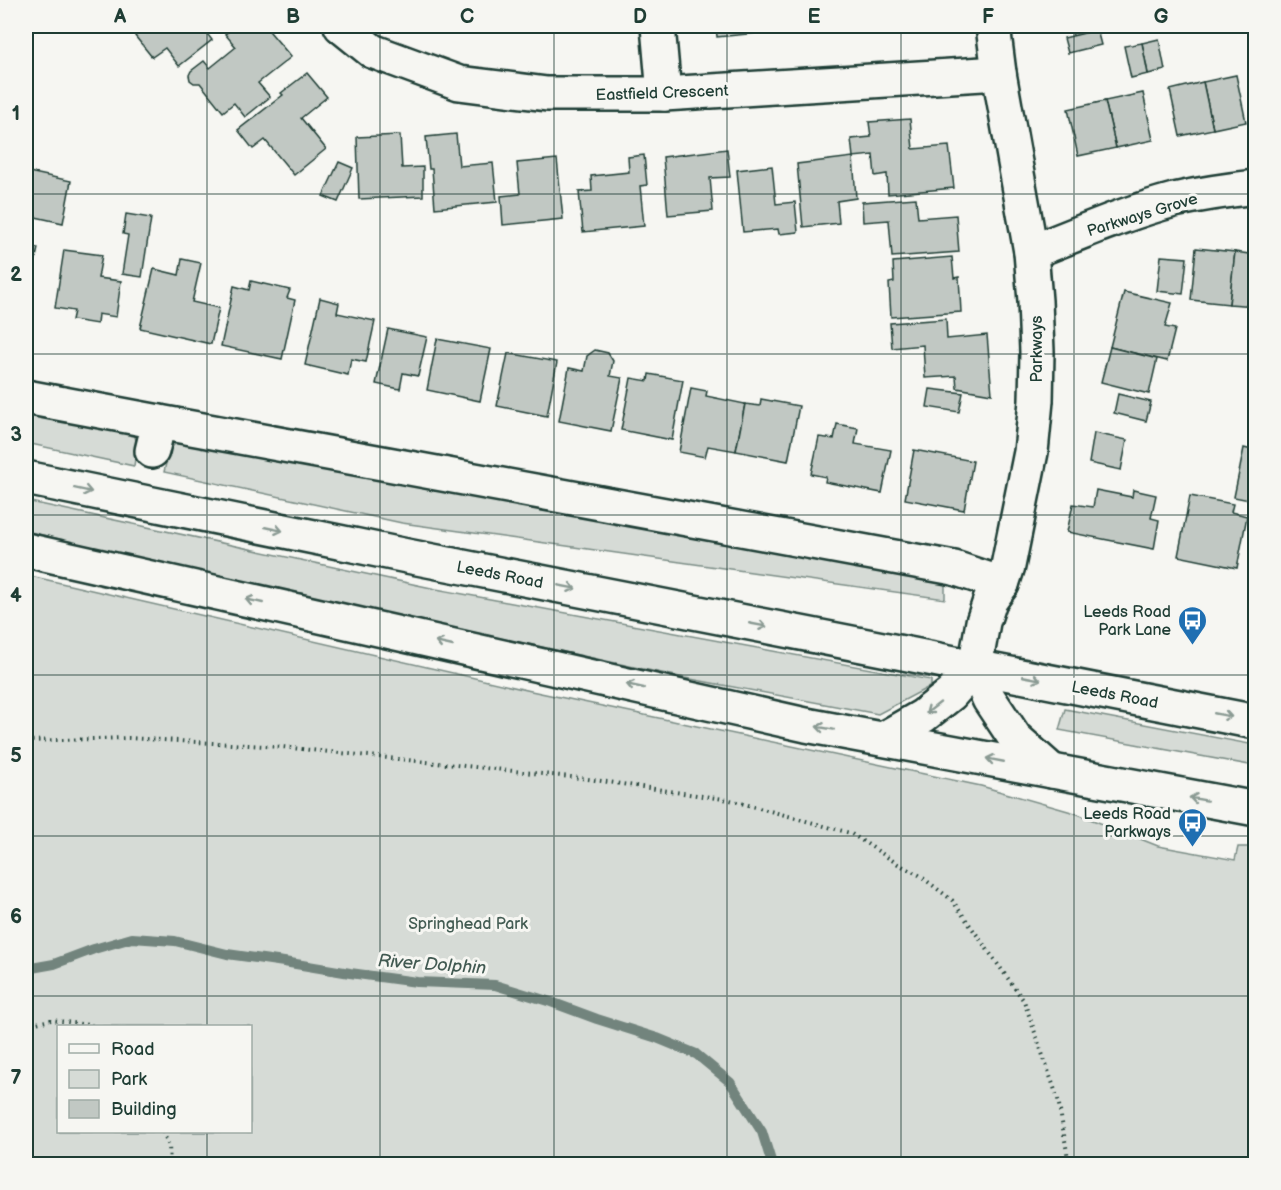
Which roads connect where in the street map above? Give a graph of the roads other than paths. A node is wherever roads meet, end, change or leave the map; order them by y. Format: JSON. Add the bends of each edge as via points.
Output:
{"nodes":[{"id":1,"x":341,"y":26,"type":"edge"},
{"id":2,"x":658,"y":26,"type":"edge"},
{"id":3,"x":993,"y":26,"type":"edge"},
{"id":4,"x":999,"y":73,"type":"junction"},
{"id":5,"x":664,"y":94,"type":"junction"},
{"id":6,"x":1256,"y":187,"type":"edge"},
{"id":7,"x":1031,"y":252,"type":"junction"},
{"id":8,"x":26,"y":397,"type":"edge"},
{"id":9,"x":26,"y":478,"type":"edge"},
{"id":10,"x":26,"y":550,"type":"edge"},
{"id":11,"x":1002,"y":584,"type":"junction"},
{"id":12,"x":975,"y":667,"type":"junction"},
{"id":13,"x":1256,"y":722,"type":"edge"},
{"id":14,"x":883,"y":739,"type":"junction"},
{"id":15,"x":1052,"y":771,"type":"junction"},
{"id":16,"x":1256,"y":809,"type":"edge"}],
"edges":[{"from":1,"to":5,"type":"street","name":"Eastfield Crescent","via":[[372,51],[459,83],[547,94]]},
{"from":2,"to":5,"type":"street"},
{"from":3,"to":4,"type":"street","name":"Parkways"},
{"from":4,"to":5,"type":"street","name":"Eastfield Crescent"},
{"from":4,"to":7,"type":"street","name":"Parkways"},
{"from":6,"to":7,"type":"street","name":"Parkways Grove","via":[[1174,201],[1132,213]]},
{"from":7,"to":11,"type":"street","name":"Parkways","via":[[1037,352],[1032,452]]},
{"from":8,"to":11,"type":"street","via":[[156,437],[954,568]]},
{"from":9,"to":12,"type":"street","name":"Leeds Road","one_way":true},
{"from":14,"to":10,"type":"street","one_way":true},
{"from":11,"to":12,"type":"street","name":"Parkways","via":[[990,600]]},
{"from":12,"to":13,"type":"street","name":"Leeds Road","one_way":true},
{"from":12,"to":14,"type":"street","one_way":true,"via":[[951,694],[923,716]]},
{"from":12,"to":15,"type":"street","via":[[989,699],[1015,738]]},
{"from":15,"to":14,"type":"street","one_way":true},
{"from":16,"to":15,"type":"street","one_way":true}]}
